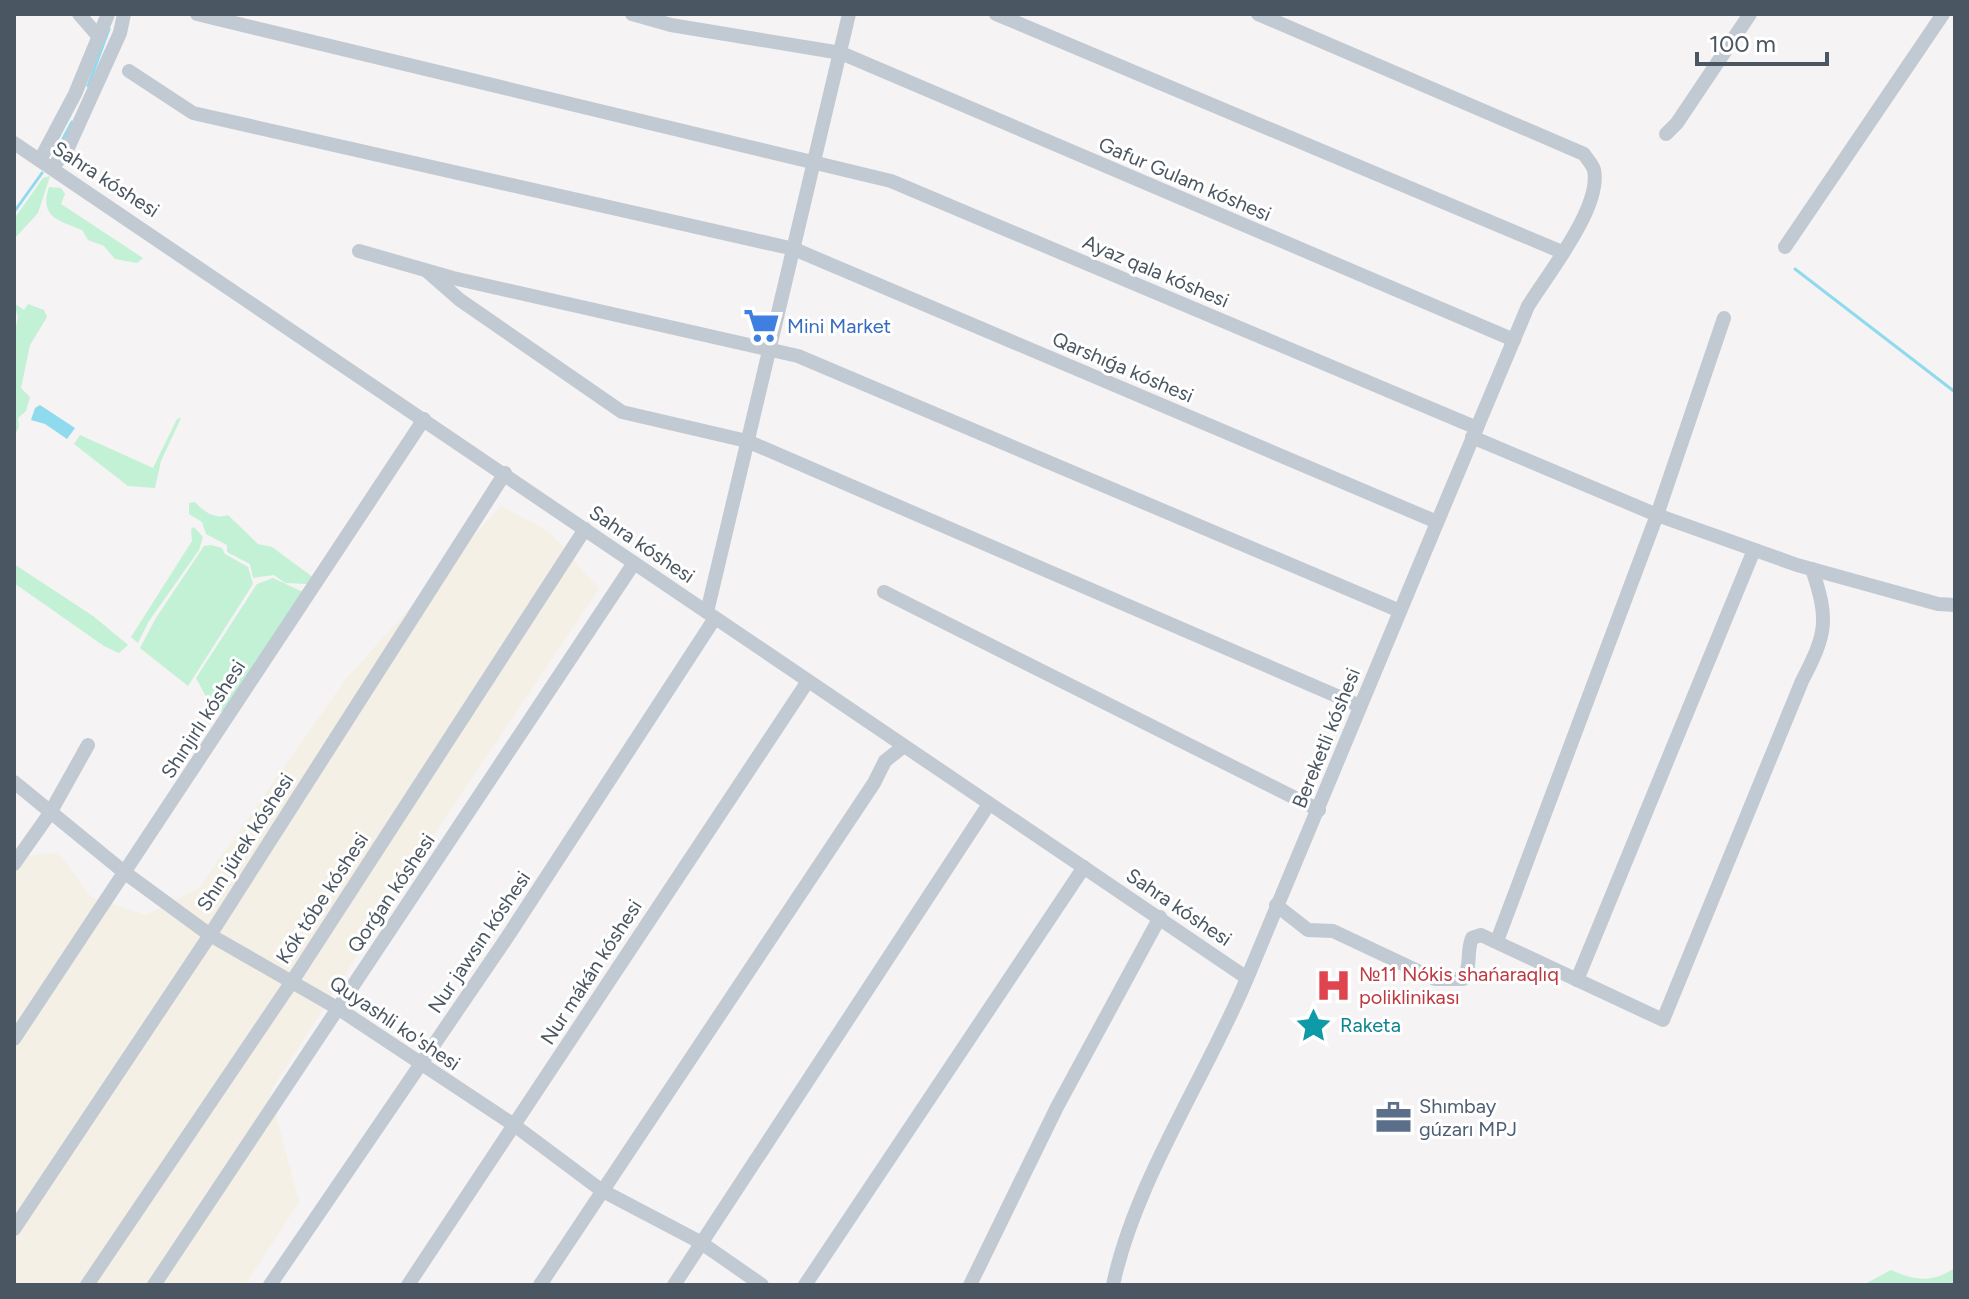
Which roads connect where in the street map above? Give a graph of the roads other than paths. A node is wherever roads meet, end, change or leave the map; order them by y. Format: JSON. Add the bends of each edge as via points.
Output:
{"nodes":[{"id":1,"x":79,"y":14,"type":"edge"},
{"id":2,"x":108,"y":14,"type":"edge"},
{"id":3,"x":124,"y":14,"type":"edge"},
{"id":4,"x":197,"y":14,"type":"edge"},
{"id":5,"x":632,"y":14,"type":"edge"},
{"id":6,"x":849,"y":14,"type":"edge"},
{"id":7,"x":996,"y":14,"type":"edge"},
{"id":8,"x":1258,"y":14,"type":"edge"},
{"id":9,"x":1750,"y":14,"type":"edge"},
{"id":10,"x":1943,"y":14,"type":"edge"},
{"id":11,"x":99,"y":37,"type":"junction"},
{"id":12,"x":841,"y":53,"type":"junction"},
{"id":13,"x":129,"y":71,"type":"dead end"},
{"id":14,"x":1666,"y":134,"type":"dead end"},
{"id":15,"x":14,"y":143,"type":"edge"},
{"id":16,"x":816,"y":161,"type":"junction"},
{"id":17,"x":46,"y":164,"type":"junction"},
{"id":18,"x":1785,"y":247,"type":"dead end"},
{"id":19,"x":794,"y":249,"type":"junction"},
{"id":20,"x":359,"y":251,"type":"dead end"},
{"id":21,"x":1562,"y":252,"type":"junction"},
{"id":22,"x":425,"y":270,"type":"junction"},
{"id":23,"x":1724,"y":318,"type":"dead end"},
{"id":24,"x":1514,"y":340,"type":"junction"},
{"id":25,"x":769,"y":351,"type":"junction"},
{"id":26,"x":424,"y":419,"type":"junction"},
{"id":27,"x":1474,"y":433,"type":"junction"},
{"id":28,"x":747,"y":441,"type":"junction"},
{"id":29,"x":505,"y":473,"type":"junction"},
{"id":30,"x":1657,"y":515,"type":"junction"},
{"id":31,"x":1437,"y":522,"type":"junction"},
{"id":32,"x":585,"y":529,"type":"junction"},
{"id":33,"x":1754,"y":550,"type":"junction"},
{"id":34,"x":634,"y":563,"type":"junction"},
{"id":35,"x":1812,"y":569,"type":"junction"},
{"id":36,"x":884,"y":592,"type":"dead end"},
{"id":37,"x":1955,"y":605,"type":"edge"},
{"id":38,"x":1400,"y":611,"type":"junction"},
{"id":39,"x":711,"y":615,"type":"junction"},
{"id":40,"x":808,"y":681,"type":"junction"},
{"id":41,"x":1360,"y":706,"type":"junction"},
{"id":42,"x":88,"y":745,"type":"dead end"},
{"id":43,"x":904,"y":746,"type":"junction"},
{"id":44,"x":14,"y":782,"type":"edge"},
{"id":45,"x":989,"y":804,"type":"junction"},
{"id":46,"x":1319,"y":810,"type":"junction"},
{"id":47,"x":50,"y":813,"type":"junction"},
{"id":48,"x":14,"y":864,"type":"edge"},
{"id":49,"x":1084,"y":867,"type":"junction"},
{"id":50,"x":124,"y":872,"type":"junction"},
{"id":51,"x":1276,"y":905,"type":"junction"},
{"id":52,"x":1160,"y":917,"type":"junction"},
{"id":53,"x":210,"y":935,"type":"junction"},
{"id":54,"x":1497,"y":941,"type":"junction"},
{"id":55,"x":1247,"y":978,"type":"junction"},
{"id":56,"x":293,"y":980,"type":"junction"},
{"id":57,"x":1577,"y":980,"type":"junction"},
{"id":58,"x":339,"y":1009,"type":"junction"},
{"id":59,"x":14,"y":1039,"type":"edge"},
{"id":60,"x":421,"y":1064,"type":"junction"},
{"id":61,"x":514,"y":1125,"type":"junction"},
{"id":62,"x":601,"y":1190,"type":"junction"},
{"id":63,"x":14,"y":1229,"type":"edge"},
{"id":64,"x":700,"y":1242,"type":"junction"},
{"id":65,"x":87,"y":1285,"type":"edge"},
{"id":66,"x":154,"y":1285,"type":"edge"},
{"id":67,"x":270,"y":1285,"type":"edge"},
{"id":68,"x":408,"y":1285,"type":"edge"},
{"id":69,"x":540,"y":1285,"type":"edge"},
{"id":70,"x":674,"y":1285,"type":"edge"},
{"id":71,"x":762,"y":1285,"type":"edge"},
{"id":72,"x":805,"y":1285,"type":"edge"},
{"id":73,"x":970,"y":1285,"type":"edge"},
{"id":74,"x":1113,"y":1285,"type":"edge"}],
"edges":[{"from":1,"to":11,"type":"street"},
{"from":2,"to":11,"type":"street"},
{"from":3,"to":17,"type":"street","via":[[67,150]]},
{"from":4,"to":16,"type":"street","name":"Ayaz qala kóshesi"},
{"from":5,"to":12,"type":"street","name":"Gafur Gulam kóshesi"},
{"from":6,"to":12,"type":"street"},
{"from":7,"to":21,"type":"street"},
{"from":8,"to":21,"type":"street","name":"Bereketli kóshesi","via":[[1584,154],[1594,169],[1587,211]]},
{"from":9,"to":14,"type":"street"},
{"from":10,"to":18,"type":"street"},
{"from":11,"to":17,"type":"street"},
{"from":12,"to":16,"type":"street"},
{"from":12,"to":24,"type":"street","name":"Gafur Gulam kóshesi"},
{"from":13,"to":19,"type":"street","name":"Qarshıǵa kóshesi","via":[[193,113]]},
{"from":15,"to":17,"type":"street","name":"Sahra kóshesi"},
{"from":16,"to":19,"type":"street"},
{"from":16,"to":27,"type":"street","name":"Ayaz qala kóshesi","via":[[891,181]]},
{"from":17,"to":26,"type":"street","name":"Sahra kóshesi"},
{"from":19,"to":25,"type":"street"},
{"from":19,"to":31,"type":"street","name":"Qarshıǵa kóshesi"},
{"from":20,"to":22,"type":"street"},
{"from":21,"to":24,"type":"street","name":"Bereketli kóshesi"},
{"from":22,"to":25,"type":"street"},
{"from":22,"to":28,"type":"street","via":[[622,412]]},
{"from":23,"to":30,"type":"street"},
{"from":24,"to":27,"type":"street","name":"Bereketli kóshesi"},
{"from":25,"to":28,"type":"street"},
{"from":25,"to":38,"type":"street","via":[[798,356]]},
{"from":26,"to":29,"type":"street","name":"Sahra kóshesi"},
{"from":26,"to":50,"type":"street","name":"Shınjırlı kóshesi"},
{"from":27,"to":30,"type":"street","name":"Ayaz qala kóshesi"},
{"from":27,"to":31,"type":"street","name":"Bereketli kóshesi"},
{"from":28,"to":39,"type":"street"},
{"from":28,"to":41,"type":"street"},
{"from":29,"to":32,"type":"street","name":"Sahra kóshesi"},
{"from":29,"to":53,"type":"street","name":"Shın júrek kóshesi"},
{"from":30,"to":33,"type":"street","name":"Ayaz qala kóshesi"},
{"from":30,"to":54,"type":"street"},
{"from":31,"to":38,"type":"street","name":"Bereketli kóshesi"},
{"from":32,"to":34,"type":"street","name":"Sahra kóshesi"},
{"from":32,"to":56,"type":"street","name":"Kók tóbe kóshesi"},
{"from":33,"to":35,"type":"street","name":"Ayaz qala kóshesi"},
{"from":33,"to":57,"type":"street"},
{"from":34,"to":39,"type":"street","name":"Sahra kóshesi"},
{"from":34,"to":58,"type":"street","name":"Qorǵan kóshesi"},
{"from":35,"to":37,"type":"street","name":"Ayaz qala kóshesi"},
{"from":35,"to":57,"type":"street","via":[[1825,608],[1821,646],[1663,1020]]},
{"from":36,"to":46,"type":"street"},
{"from":38,"to":41,"type":"street","name":"Bereketli kóshesi"},
{"from":39,"to":40,"type":"street","name":"Sahra kóshesi"},
{"from":39,"to":60,"type":"street","name":"Nur jawsın kóshesi"},
{"from":40,"to":43,"type":"street","name":"Sahra kóshesi"},
{"from":40,"to":61,"type":"street","name":"Nur mákán kóshesi"},
{"from":41,"to":46,"type":"street","name":"Bereketli kóshesi"},
{"from":42,"to":47,"type":"street"},
{"from":43,"to":45,"type":"street","name":"Sahra kóshesi"},
{"from":43,"to":62,"type":"street","via":[[885,761]]},
{"from":44,"to":47,"type":"street","name":"Quyashli ko'shesi"},
{"from":45,"to":49,"type":"street","name":"Sahra kóshesi"},
{"from":45,"to":64,"type":"street"},
{"from":46,"to":51,"type":"street","name":"Bereketli kóshesi"},
{"from":47,"to":48,"type":"street"},
{"from":47,"to":50,"type":"street","name":"Quyashli ko'shesi"},
{"from":49,"to":52,"type":"street","name":"Sahra kóshesi"},
{"from":49,"to":72,"type":"street"},
{"from":50,"to":53,"type":"street","name":"Quyashli ko'shesi"},
{"from":50,"to":59,"type":"street","name":"Shınjırlı kóshesi"},
{"from":51,"to":54,"type":"street","via":[[1308,930],[1333,931],[1435,979],[1463,979],[1470,968],[1472,938],[1481,935]]},
{"from":51,"to":55,"type":"street","name":"Bereketli kóshesi"},
{"from":52,"to":55,"type":"street","name":"Sahra kóshesi"},
{"from":52,"to":73,"type":"street","via":[[1057,1107]]},
{"from":53,"to":56,"type":"street","name":"Quyashli ko'shesi"},
{"from":53,"to":63,"type":"street","name":"Shın júrek kóshesi"},
{"from":54,"to":57,"type":"street"},
{"from":55,"to":74,"type":"street","name":"Bereketli kóshesi","via":[[1152,1179]]},
{"from":56,"to":58,"type":"street","name":"Quyashli ko'shesi"},
{"from":56,"to":65,"type":"street","name":"Kók tóbe kóshesi"},
{"from":58,"to":60,"type":"street","name":"Quyashli ko'shesi"},
{"from":58,"to":66,"type":"street","name":"Qorǵan kóshesi"},
{"from":60,"to":61,"type":"street","name":"Quyashli ko'shesi"},
{"from":60,"to":67,"type":"street","name":"Nur jawsın kóshesi"},
{"from":61,"to":62,"type":"street","name":"Quyashli ko'shesi"},
{"from":61,"to":68,"type":"street","name":"Nur mákán kóshesi"},
{"from":62,"to":64,"type":"street","name":"Quyashli ko'shesi"},
{"from":62,"to":69,"type":"street"},
{"from":64,"to":70,"type":"street"},
{"from":64,"to":71,"type":"street","name":"Quyashli ko'shesi"}]}
